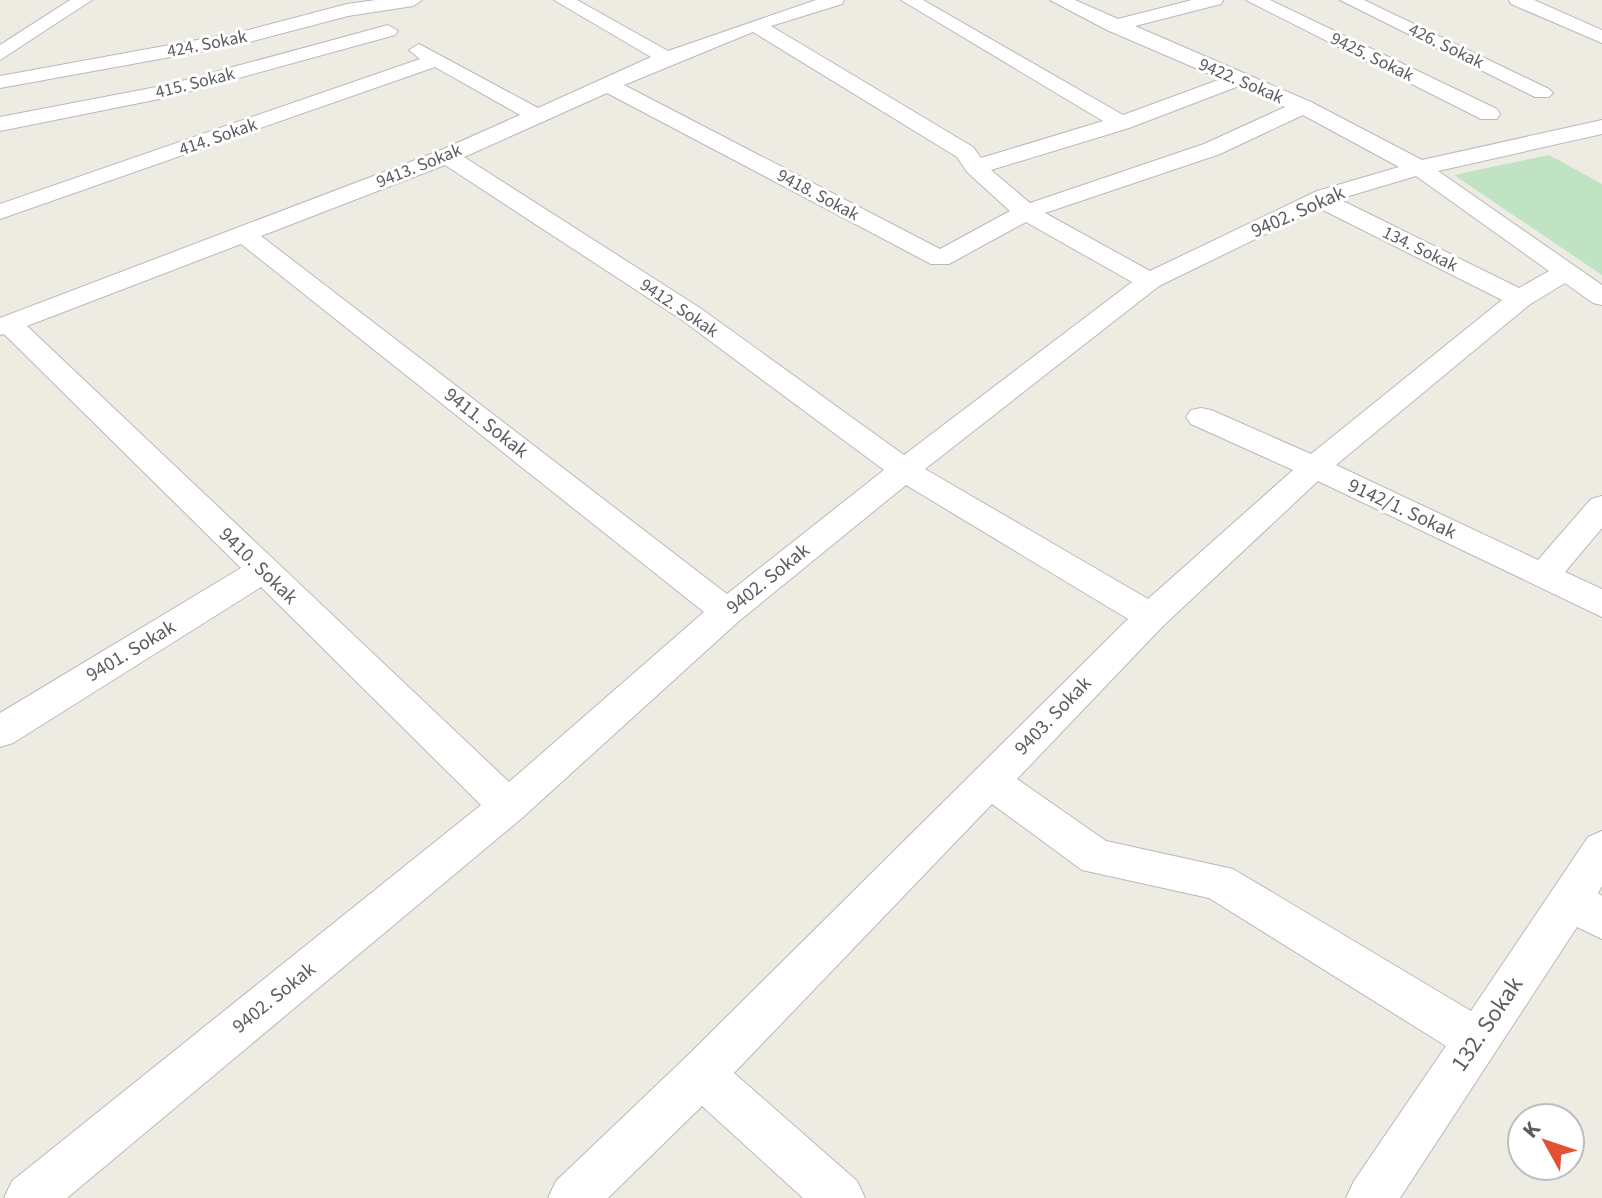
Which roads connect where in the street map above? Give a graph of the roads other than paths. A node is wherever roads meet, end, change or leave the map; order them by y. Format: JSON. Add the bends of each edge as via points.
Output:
{"nodes":[{"id":1,"x":83,"y":0,"type":"edge"},
{"id":2,"x":413,"y":0,"type":"edge"},
{"id":3,"x":563,"y":0,"type":"edge"},
{"id":4,"x":835,"y":0,"type":"edge"},
{"id":5,"x":910,"y":0,"type":"edge"},
{"id":6,"x":1059,"y":0,"type":"edge"},
{"id":7,"x":1214,"y":0,"type":"edge"},
{"id":8,"x":1255,"y":0,"type":"edge"},
{"id":9,"x":1349,"y":0,"type":"edge"},
{"id":10,"x":1518,"y":0,"type":"edge"},
{"id":11,"x":347,"y":10,"type":"junction"},
{"id":12,"x":755,"y":25,"type":"junction"},
{"id":13,"x":1114,"y":26,"type":"junction"},
{"id":14,"x":388,"y":31,"type":"junction"},
{"id":15,"x":1602,"y":37,"type":"edge"},
{"id":16,"x":0,"y":54,"type":"edge"},
{"id":17,"x":667,"y":58,"type":"junction"},
{"id":18,"x":436,"y":60,"type":"junction"},
{"id":19,"x":1237,"y":80,"type":"junction"},
{"id":20,"x":0,"y":82,"type":"edge"},
{"id":21,"x":608,"y":85,"type":"junction"},
{"id":22,"x":1542,"y":93,"type":"dead end"},
{"id":23,"x":1303,"y":107,"type":"junction"},
{"id":24,"x":1489,"y":114,"type":"dead end"},
{"id":25,"x":537,"y":116,"type":"junction"},
{"id":26,"x":1121,"y":123,"type":"junction"},
{"id":27,"x":0,"y":124,"type":"edge"},
{"id":28,"x":1602,"y":127,"type":"edge"},
{"id":29,"x":447,"y":156,"type":"junction"},
{"id":30,"x":975,"y":167,"type":"junction"},
{"id":31,"x":1419,"y":168,"type":"junction"},
{"id":32,"x":1319,"y":199,"type":"junction"},
{"id":33,"x":0,"y":212,"type":"edge"},
{"id":34,"x":1026,"y":212,"type":"junction"},
{"id":35,"x":244,"y":234,"type":"junction"},
{"id":36,"x":1566,"y":272,"type":"junction"},
{"id":37,"x":1150,"y":281,"type":"junction"},
{"id":38,"x":1602,"y":297,"type":"edge"},
{"id":39,"x":1520,"y":299,"type":"junction"},
{"id":40,"x":4,"y":326,"type":"edge"},
{"id":41,"x":1201,"y":417,"type":"dead end"},
{"id":42,"x":1314,"y":467,"type":"junction"},
{"id":43,"x":904,"y":470,"type":"junction"},
{"id":44,"x":1602,"y":507,"type":"edge"},
{"id":45,"x":263,"y":570,"type":"junction"},
{"id":46,"x":1543,"y":576,"type":"junction"},
{"id":47,"x":1602,"y":604,"type":"edge"},
{"id":48,"x":727,"y":612,"type":"junction"},
{"id":49,"x":1151,"y":617,"type":"junction"},
{"id":50,"x":0,"y":732,"type":"edge"},
{"id":51,"x":990,"y":781,"type":"junction"},
{"id":52,"x":508,"y":806,"type":"junction"},
{"id":53,"x":1602,"y":849,"type":"edge"},
{"id":54,"x":1587,"y":910,"type":"edge"},
{"id":55,"x":1476,"y":1039,"type":"junction"},
{"id":56,"x":701,"y":1074,"type":"junction"},
{"id":57,"x":29,"y":1198,"type":"edge"},
{"id":58,"x":573,"y":1198,"type":"edge"},
{"id":59,"x":840,"y":1198,"type":"edge"},
{"id":60,"x":1371,"y":1198,"type":"edge"}],
"edges":[{"from":1,"to":16,"type":"street"},
{"from":2,"to":11,"type":"street","name":"424. Sokak"},
{"from":3,"to":17,"type":"street"},
{"from":4,"to":12,"type":"street","name":"9413. Sokak"},
{"from":5,"to":26,"type":"street"},
{"from":6,"to":13,"type":"street","name":"9422. Sokak"},
{"from":7,"to":13,"type":"street"},
{"from":8,"to":24,"type":"street","name":"9425. Sokak"},
{"from":9,"to":22,"type":"street","name":"426. Sokak"},
{"from":10,"to":15,"type":"street"},
{"from":11,"to":14,"type":"street"},
{"from":11,"to":20,"type":"street","name":"424. Sokak","via":[[242,38]]},
{"from":12,"to":17,"type":"street","name":"9413. Sokak"},
{"from":12,"to":30,"type":"street","via":[[965,152]]},
{"from":13,"to":19,"type":"street","name":"9422. Sokak"},
{"from":14,"to":18,"type":"street"},
{"from":14,"to":27,"type":"street","name":"415. Sokak","via":[[169,91]]},
{"from":17,"to":21,"type":"street","name":"9413. Sokak"},
{"from":18,"to":25,"type":"street"},
{"from":18,"to":33,"type":"street","name":"414. Sokak"},
{"from":19,"to":23,"type":"street","name":"9422. Sokak"},
{"from":19,"to":26,"type":"street"},
{"from":21,"to":25,"type":"street","name":"9413. Sokak"},
{"from":21,"to":34,"type":"street","name":"9418. Sokak","via":[[940,259]]},
{"from":23,"to":31,"type":"street","name":"9422. Sokak"},
{"from":23,"to":34,"type":"street","via":[[1212,149]]},
{"from":25,"to":29,"type":"street","name":"9413. Sokak"},
{"from":26,"to":30,"type":"street"},
{"from":28,"to":31,"type":"street","name":"9402. Sokak"},
{"from":29,"to":35,"type":"street","name":"9413. Sokak"},
{"from":29,"to":43,"type":"street","name":"9412. Sokak","via":[[691,314]]},
{"from":30,"to":34,"type":"street"},
{"from":31,"to":32,"type":"street","name":"9402. Sokak"},
{"from":31,"to":36,"type":"street","name":"9422. Sokak"},
{"from":32,"to":37,"type":"street","name":"9402. Sokak"},
{"from":32,"to":39,"type":"street","name":"134. Sokak"},
{"from":34,"to":37,"type":"street"},
{"from":35,"to":40,"type":"street","name":"9413. Sokak"},
{"from":35,"to":48,"type":"street","name":"9411. Sokak"},
{"from":36,"to":38,"type":"street","name":"9422. Sokak"},
{"from":36,"to":39,"type":"street","name":"9403. Sokak"},
{"from":37,"to":43,"type":"street","name":"9402. Sokak"},
{"from":39,"to":42,"type":"street","name":"9403. Sokak"},
{"from":40,"to":45,"type":"street","name":"9410. Sokak"},
{"from":41,"to":42,"type":"street","name":"9142/1. Sokak"},
{"from":42,"to":46,"type":"street","name":"9142/1. Sokak"},
{"from":42,"to":49,"type":"street","name":"9403. Sokak"},
{"from":43,"to":48,"type":"street","name":"9402. Sokak"},
{"from":43,"to":49,"type":"street","name":"9412. Sokak"},
{"from":44,"to":46,"type":"street"},
{"from":45,"to":50,"type":"street","name":"9401. Sokak"},
{"from":45,"to":52,"type":"street","name":"9410. Sokak"},
{"from":46,"to":47,"type":"street","name":"9142/1. Sokak"},
{"from":48,"to":52,"type":"street","name":"9402. Sokak"},
{"from":49,"to":51,"type":"street","name":"9403. Sokak"},
{"from":51,"to":55,"type":"street","via":[[1096,857],[1218,882]]},
{"from":51,"to":56,"type":"street","name":"9403. Sokak"},
{"from":52,"to":57,"type":"street","name":"9402. Sokak"},
{"from":53,"to":54,"type":"street","name":"132. Sokak"},
{"from":54,"to":55,"type":"street","name":"132. Sokak"},
{"from":55,"to":60,"type":"street","name":"132. Sokak"},
{"from":56,"to":58,"type":"street","name":"9403. Sokak"},
{"from":56,"to":59,"type":"street"}]}
